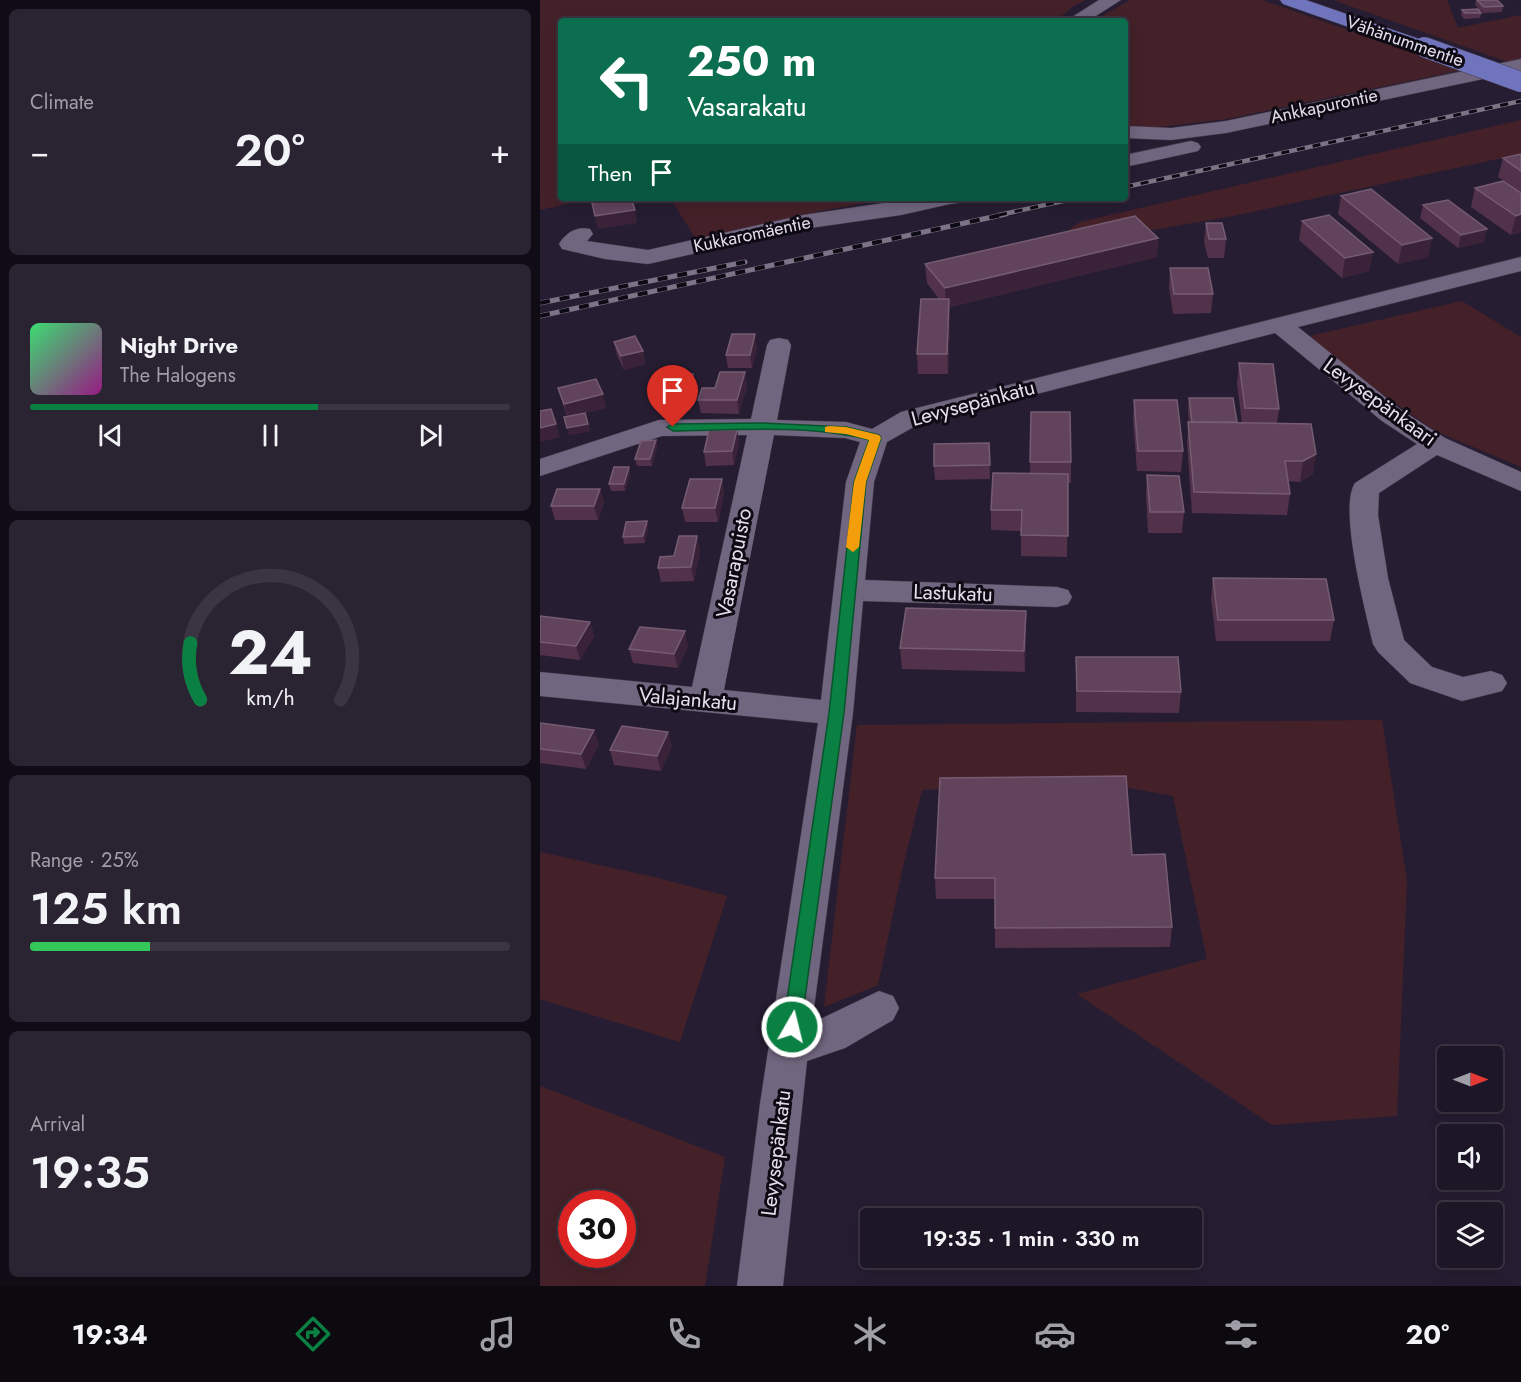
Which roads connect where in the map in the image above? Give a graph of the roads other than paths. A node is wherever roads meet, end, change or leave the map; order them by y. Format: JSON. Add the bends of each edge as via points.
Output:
{"nodes":[{"id":1,"x":1112,"y":0,"type":"edge"},
{"id":2,"x":1289,"y":0,"type":"edge"},
{"id":3,"x":1080,"y":18,"type":"edge"},
{"id":4,"x":1521,"y":65,"type":"edge"},
{"id":5,"x":1521,"y":82,"type":"edge"},
{"id":6,"x":1128,"y":132,"type":"edge"},
{"id":7,"x":1190,"y":132,"type":"junction"},
{"id":8,"x":1128,"y":160,"type":"edge"},
{"id":9,"x":936,"y":201,"type":"edge"},
{"id":10,"x":582,"y":234,"type":"dead end"},
{"id":11,"x":1515,"y":271,"type":"edge"},
{"id":12,"x":1280,"y":325,"type":"junction"},
{"id":13,"x":779,"y":345,"type":"dead end"},
{"id":14,"x":762,"y":426,"type":"junction"},
{"id":15,"x":875,"y":438,"type":"junction"},
{"id":16,"x":1435,"y":444,"type":"junction"},
{"id":17,"x":540,"y":468,"type":"edge"},
{"id":18,"x":1521,"y":482,"type":"edge"},
{"id":19,"x":849,"y":590,"type":"junction"},
{"id":20,"x":1057,"y":597,"type":"dead end"},
{"id":21,"x":1491,"y":683,"type":"dead end"},
{"id":22,"x":540,"y":684,"type":"edge"},
{"id":23,"x":706,"y":700,"type":"junction"},
{"id":24,"x":836,"y":713,"type":"junction"},
{"id":25,"x":879,"y":1008,"type":"dead end"},
{"id":26,"x":789,"y":1049,"type":"junction"},
{"id":27,"x":760,"y":1286,"type":"edge"}],
"edges":[{"from":1,"to":3,"type":"street"},
{"from":2,"to":5,"type":"main road","name":"Vähänummentie","bridge":true},
{"from":4,"to":7,"type":"street","name":"Ankkapurontie"},
{"from":6,"to":7,"type":"street","name":"Ankkapurontie"},
{"from":7,"to":8,"type":"street","via":[[1199,143]]},
{"from":9,"to":10,"type":"street","name":"Kukkaromäentie","via":[[803,222],[648,257],[570,244]]},
{"from":11,"to":12,"type":"street","name":"Levysepänkatu"},
{"from":12,"to":15,"type":"street","name":"Levysepänkatu","via":[[910,418]]},
{"from":12,"to":16,"type":"street","name":"Levysepänkaari","via":[[1391,415]]},
{"from":13,"to":14,"type":"street","name":"Vasarapuisto"},
{"from":14,"to":15,"type":"street","via":[[846,430]]},
{"from":14,"to":17,"type":"street","via":[[659,428]]},
{"from":14,"to":23,"type":"street","name":"Vasarapuisto"},
{"from":15,"to":19,"type":"street","name":"Levysepänkatu","via":[[860,482]]},
{"from":16,"to":18,"type":"street","name":"Levysepänkaari"},
{"from":16,"to":21,"type":"street","via":[[1365,489],[1364,515],[1376,589],[1389,644],[1421,675],[1462,689]]},
{"from":19,"to":20,"type":"street","name":"Lastukatu"},
{"from":19,"to":24,"type":"street","name":"Levysepänkatu"},
{"from":22,"to":23,"type":"street","name":"Valajankatu"},
{"from":23,"to":24,"type":"street","name":"Valajankatu"},
{"from":24,"to":26,"type":"street","name":"Levysepänkatu"},
{"from":25,"to":26,"type":"street","via":[[831,1035]]},
{"from":26,"to":27,"type":"street","name":"Levysepänkatu"}]}
